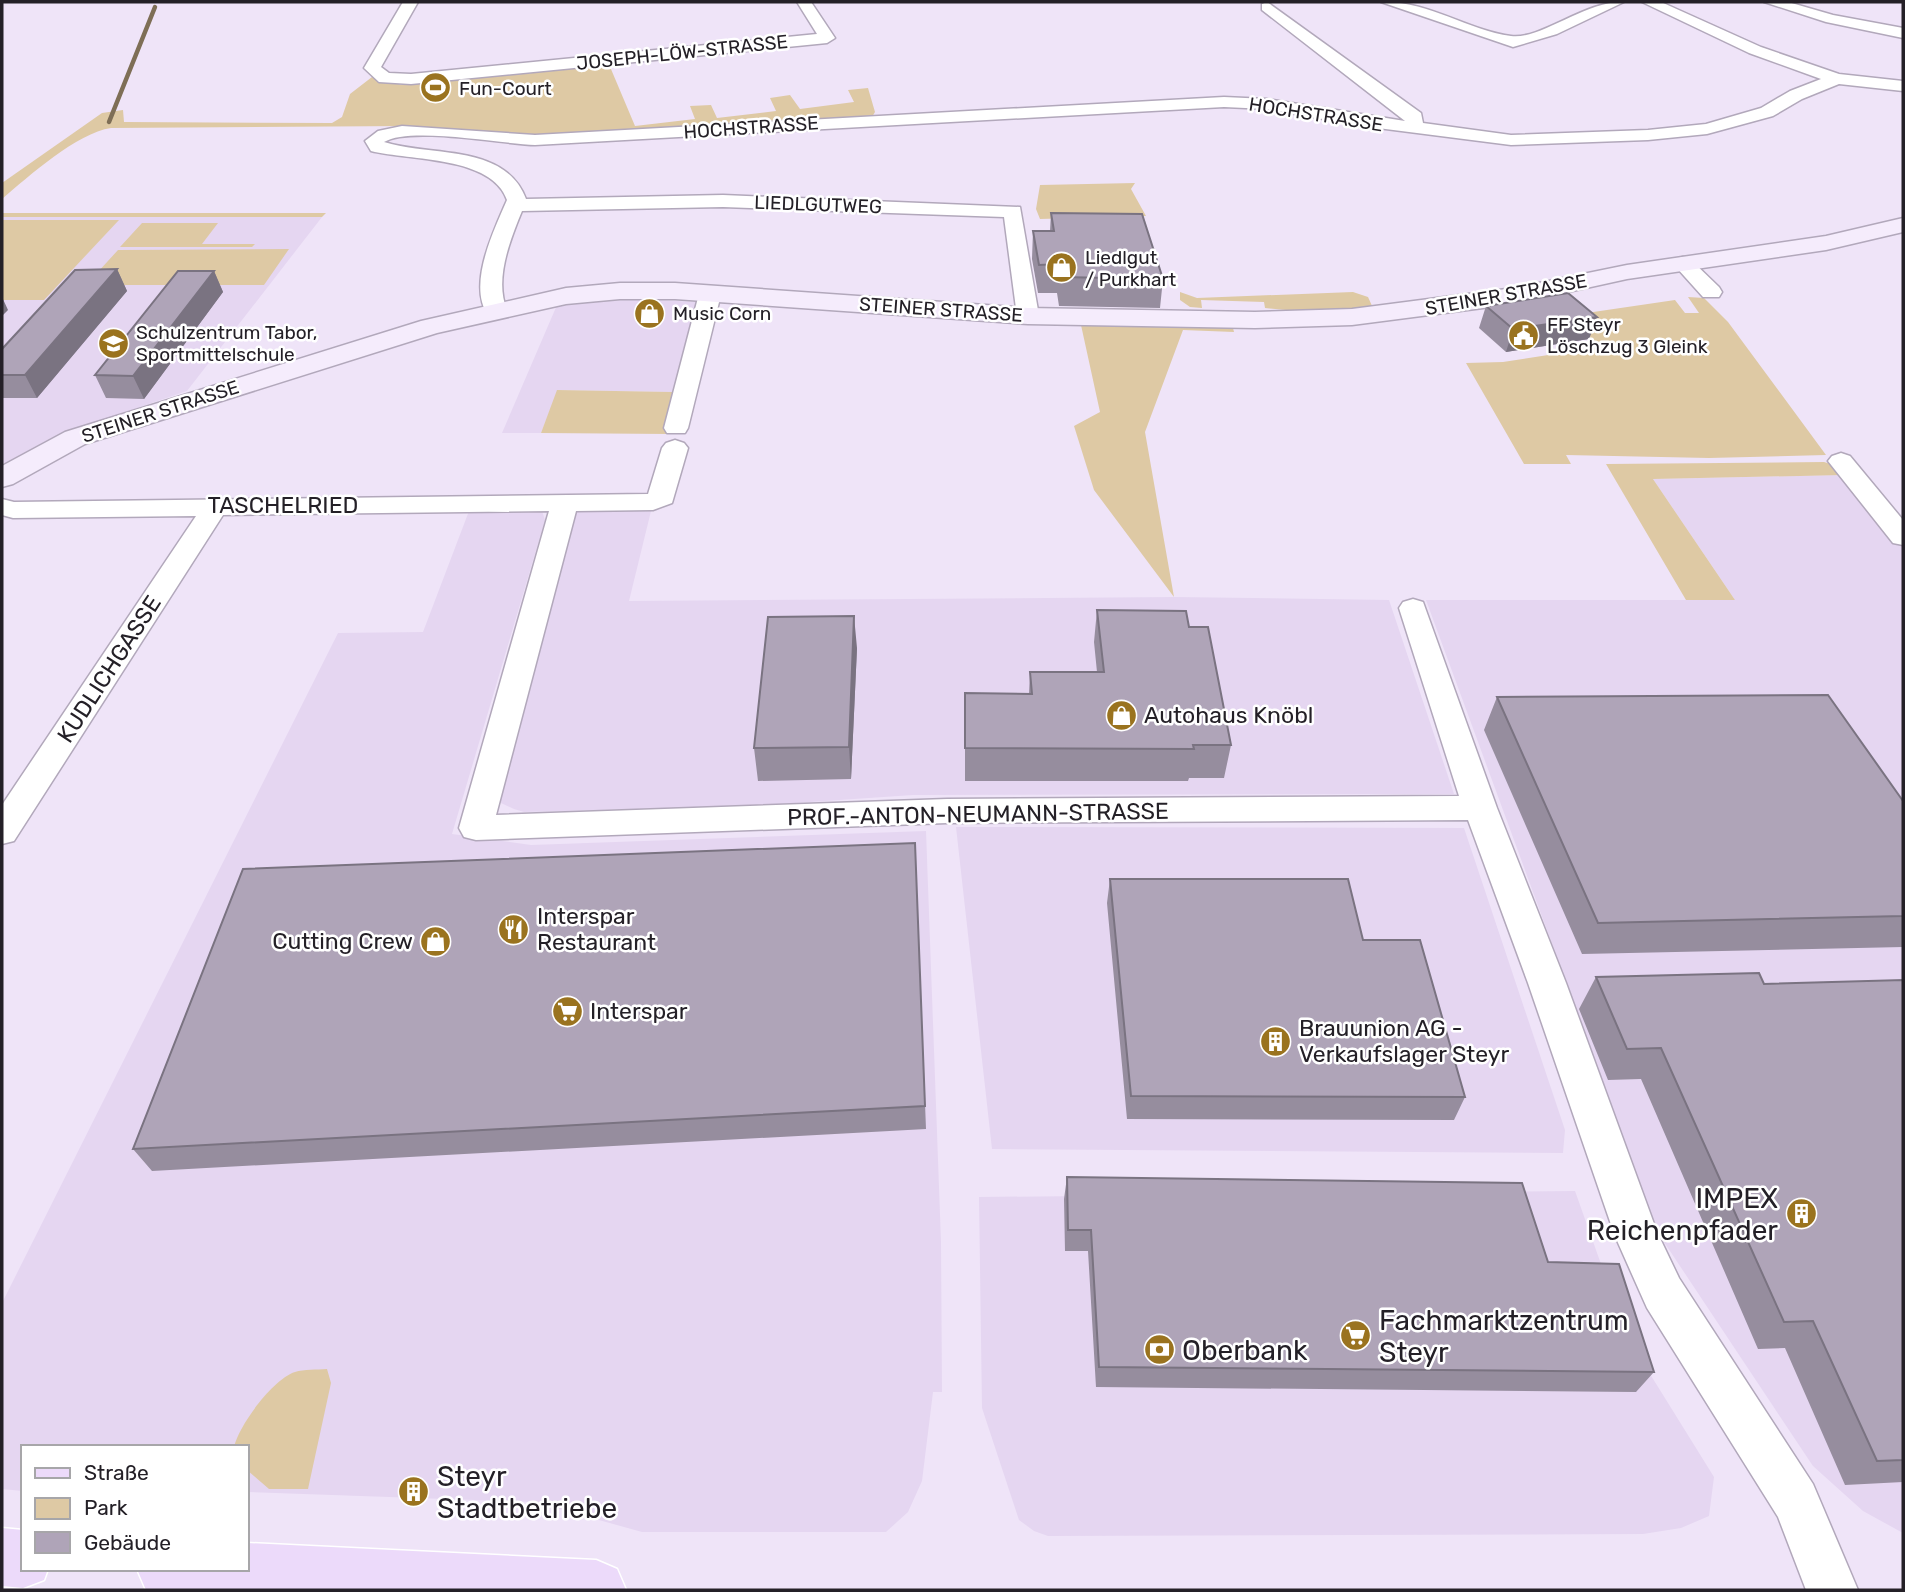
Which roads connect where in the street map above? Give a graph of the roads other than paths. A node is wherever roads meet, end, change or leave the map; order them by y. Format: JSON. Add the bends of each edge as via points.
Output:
{"nodes":[{"id":1,"x":410,"y":2,"type":"edge"},
{"id":2,"x":804,"y":2,"type":"edge"},
{"id":3,"x":1389,"y":2,"type":"edge"},
{"id":4,"x":1616,"y":2,"type":"edge"},
{"id":5,"x":1648,"y":2,"type":"edge"},
{"id":6,"x":1772,"y":2,"type":"edge"},
{"id":7,"x":1267,"y":7,"type":"dead end"},
{"id":8,"x":1903,"y":33,"type":"edge"},
{"id":9,"x":1837,"y":79,"type":"junction"},
{"id":10,"x":1903,"y":86,"type":"edge"},
{"id":11,"x":1413,"y":128,"type":"junction"},
{"id":12,"x":516,"y":205,"type":"junction"},
{"id":13,"x":1903,"y":225,"type":"edge"},
{"id":14,"x":1684,"y":263,"type":"junction"},
{"id":15,"x":1711,"y":292,"type":"dead end"},
{"id":16,"x":710,"y":294,"type":"junction"},
{"id":17,"x":496,"y":310,"type":"junction"},
{"id":18,"x":1028,"y":316,"type":"junction"},
{"id":19,"x":1841,"y":460,"type":"dead end"},
{"id":20,"x":2,"y":478,"type":"edge"},
{"id":21,"x":565,"y":503,"type":"junction"},
{"id":22,"x":216,"y":505,"type":"junction"},
{"id":23,"x":2,"y":507,"type":"edge"},
{"id":24,"x":1903,"y":537,"type":"edge"},
{"id":25,"x":1413,"y":608,"type":"dead end"},
{"id":26,"x":1480,"y":808,"type":"junction"},
{"id":27,"x":2,"y":832,"type":"edge"},
{"id":28,"x":2,"y":1557,"type":"edge"},
{"id":29,"x":21,"y":1559,"type":"edge"},
{"id":30,"x":207,"y":1571,"type":"edge"},
{"id":31,"x":596,"y":1590,"type":"edge"},
{"id":32,"x":1832,"y":1590,"type":"edge"}],
"edges":[{"from":1,"to":2,"type":"street","name":"JOSEPH-LÖW-STRASSE","via":[[372,68],[386,78],[827,37]]},
{"from":3,"to":4,"type":"street","via":[[1513,42],[1551,31]]},
{"from":5,"to":9,"type":"street","via":[[1755,50]]},
{"from":6,"to":8,"type":"street"},
{"from":7,"to":11,"type":"street","name":"HOCHSTRASSE","via":[[1415,117]]},
{"from":9,"to":10,"type":"street"},
{"from":9,"to":11,"type":"street","name":"HOCHSTRASSE","via":[[1746,120],[1695,130],[1511,140]]},
{"from":11,"to":12,"type":"street","name":"HOCHSTRASSE","via":[[1267,104],[1224,102],[535,140],[407,129],[381,134],[374,141],[387,150],[495,169],[514,186]]},
{"from":12,"to":17,"type":"street","via":[[499,241],[490,296]]},
{"from":12,"to":18,"type":"street","name":"LIEDLGUTWEG","via":[[723,201],[1013,211]]},
{"from":13,"to":14,"type":"street","name":"STEINER STRASSE","via":[[1826,243]]},
{"from":14,"to":15,"type":"street"},
{"from":14,"to":18,"type":"street","name":"STEINER STRASSE","via":[[1447,307],[1352,317]]},
{"from":16,"to":17,"type":"street","name":"STEINER STRASSE","via":[[593,293]]},
{"from":16,"to":18,"type":"street","name":"STEINER STRASSE"},
{"from":16,"to":21,"type":"street","name":"TASCHELRIED","via":[[663,497]]},
{"from":17,"to":20,"type":"street","name":"STEINER STRASSE","via":[[385,340],[75,438]]},
{"from":19,"to":24,"type":"street"},
{"from":21,"to":22,"type":"street","name":"TASCHELRIED"},
{"from":21,"to":26,"type":"street","name":"PROF.-ANTON-NEUMANN-STRASSE","via":[[476,828],[947,811]]},
{"from":22,"to":23,"type":"street","name":"TASCHELRIED"},
{"from":22,"to":27,"type":"street","name":"KUDLICHGASSE"},
{"from":25,"to":26,"type":"street"},
{"from":26,"to":32,"type":"street","via":[[1647,1259],[1663,1293],[1796,1501]]},
{"from":28,"to":29,"type":"main road"},
{"from":30,"to":31,"type":"main road"}]}
